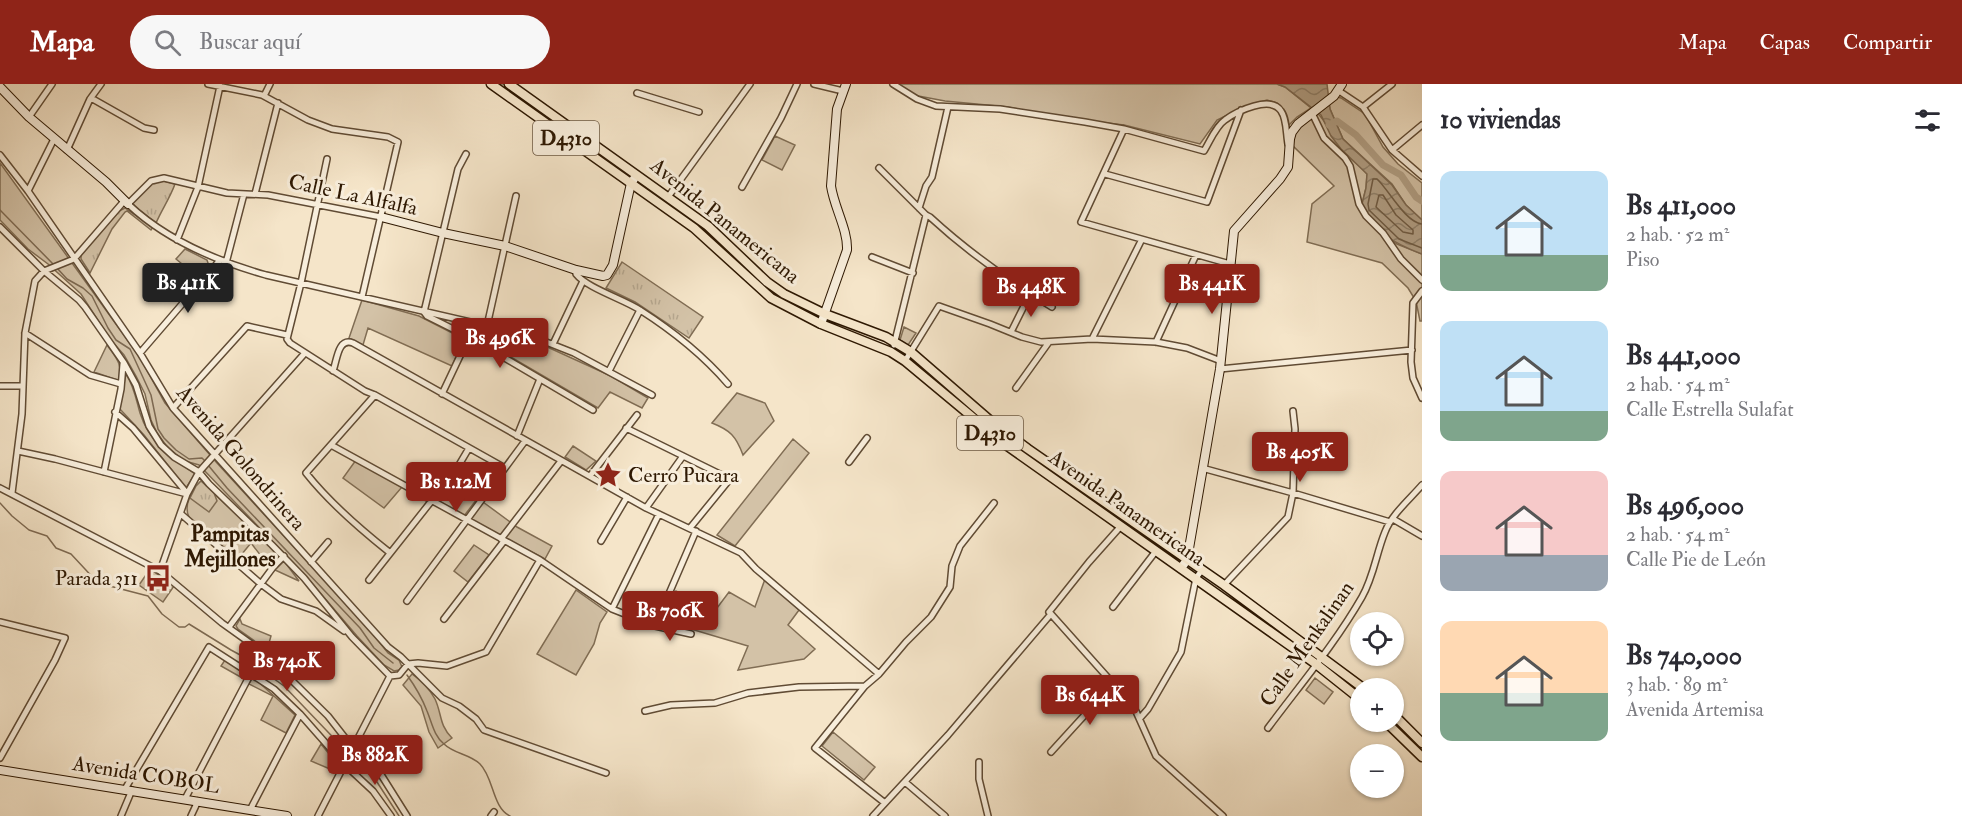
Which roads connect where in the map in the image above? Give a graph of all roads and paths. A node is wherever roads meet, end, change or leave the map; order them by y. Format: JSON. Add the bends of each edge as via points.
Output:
{"nodes":[{"id":1,"x":52,"y":84,"type":"edge"},
{"id":2,"x":101,"y":84,"type":"edge"},
{"id":3,"x":208,"y":84,"type":"edge"},
{"id":4,"x":270,"y":84,"type":"edge"},
{"id":5,"x":491,"y":84,"type":"edge"},
{"id":6,"x":509,"y":84,"type":"edge"},
{"id":7,"x":750,"y":84,"type":"edge"},
{"id":8,"x":797,"y":84,"type":"edge"},
{"id":9,"x":814,"y":84,"type":"edge"},
{"id":10,"x":893,"y":84,"type":"edge"},
{"id":11,"x":1392,"y":84,"type":"edge"},
{"id":12,"x":220,"y":86,"type":"edge"},
{"id":13,"x":0,"y":87,"type":"edge"},
{"id":14,"x":844,"y":88,"type":"edge"},
{"id":15,"x":1338,"y":90,"type":"edge"},
{"id":16,"x":637,"y":93,"type":"dead end"},
{"id":17,"x":264,"y":96,"type":"junction"},
{"id":18,"x":91,"y":98,"type":"junction"},
{"id":19,"x":278,"y":103,"type":"junction"},
{"id":20,"x":948,"y":107,"type":"junction"},
{"id":21,"x":1363,"y":107,"type":"junction"},
{"id":22,"x":1241,"y":111,"type":"junction"},
{"id":23,"x":699,"y":112,"type":"dead end"},
{"id":24,"x":1313,"y":112,"type":"junction"},
{"id":25,"x":29,"y":117,"type":"junction"},
{"id":26,"x":1422,"y":125,"type":"edge"},
{"id":27,"x":1124,"y":129,"type":"junction"},
{"id":28,"x":154,"y":130,"type":"dead end"},
{"id":29,"x":1419,"y":131,"type":"edge"},
{"id":30,"x":54,"y":139,"type":"junction"},
{"id":31,"x":67,"y":150,"type":"junction"},
{"id":32,"x":1289,"y":150,"type":"junction"},
{"id":33,"x":1392,"y":150,"type":"junction"},
{"id":34,"x":466,"y":154,"type":"dead end"},
{"id":35,"x":0,"y":155,"type":"edge"},
{"id":36,"x":327,"y":159,"type":"dead end"},
{"id":37,"x":617,"y":160,"type":"junction"},
{"id":38,"x":879,"y":168,"type":"dead end"},
{"id":39,"x":611,"y":169,"type":"junction"},
{"id":40,"x":637,"y":174,"type":"junction"},
{"id":41,"x":1105,"y":174,"type":"junction"},
{"id":42,"x":1422,"y":176,"type":"edge"},
{"id":43,"x":631,"y":183,"type":"junction"},
{"id":44,"x":198,"y":187,"type":"junction"},
{"id":45,"x":742,"y":187,"type":"dead end"},
{"id":46,"x":28,"y":191,"type":"junction"},
{"id":47,"x":244,"y":194,"type":"junction"},
{"id":48,"x":255,"y":194,"type":"junction"},
{"id":49,"x":516,"y":196,"type":"dead end"},
{"id":50,"x":669,"y":197,"type":"junction"},
{"id":51,"x":127,"y":202,"type":"junction"},
{"id":52,"x":318,"y":204,"type":"junction"},
{"id":53,"x":919,"y":208,"type":"junction"},
{"id":54,"x":926,"y":215,"type":"junction"},
{"id":55,"x":381,"y":218,"type":"junction"},
{"id":56,"x":0,"y":226,"type":"edge"},
{"id":57,"x":443,"y":233,"type":"junction"},
{"id":58,"x":177,"y":240,"type":"junction"},
{"id":59,"x":1141,"y":241,"type":"junction"},
{"id":60,"x":505,"y":246,"type":"junction"},
{"id":61,"x":1196,"y":255,"type":"junction"},
{"id":62,"x":872,"y":257,"type":"dead end"},
{"id":63,"x":74,"y":259,"type":"junction"},
{"id":64,"x":220,"y":260,"type":"junction"},
{"id":65,"x":226,"y":263,"type":"junction"},
{"id":66,"x":1230,"y":264,"type":"junction"},
{"id":67,"x":576,"y":270,"type":"junction"},
{"id":68,"x":44,"y":271,"type":"junction"},
{"id":69,"x":913,"y":273,"type":"junction"},
{"id":70,"x":1422,"y":280,"type":"edge"},
{"id":71,"x":583,"y":281,"type":"junction"},
{"id":72,"x":301,"y":283,"type":"junction"},
{"id":73,"x":1422,"y":291,"type":"edge"},
{"id":74,"x":1030,"y":294,"type":"junction"},
{"id":75,"x":362,"y":297,"type":"junction"},
{"id":76,"x":1052,"y":307,"type":"dead end"},
{"id":77,"x":640,"y":310,"type":"junction"},
{"id":78,"x":424,"y":312,"type":"junction"},
{"id":79,"x":825,"y":314,"type":"junction"},
{"id":80,"x":821,"y":324,"type":"junction"},
{"id":81,"x":487,"y":326,"type":"junction"},
{"id":82,"x":1011,"y":332,"type":"junction"},
{"id":83,"x":25,"y":333,"type":"junction"},
{"id":84,"x":287,"y":335,"type":"junction"},
{"id":85,"x":469,"y":337,"type":"junction"},
{"id":86,"x":1092,"y":339,"type":"junction"},
{"id":87,"x":896,"y":342,"type":"junction"},
{"id":88,"x":1049,"y":342,"type":"junction"},
{"id":89,"x":1156,"y":342,"type":"junction"},
{"id":90,"x":554,"y":344,"type":"junction"},
{"id":91,"x":1412,"y":350,"type":"junction"},
{"id":92,"x":891,"y":352,"type":"junction"},
{"id":93,"x":911,"y":352,"type":"junction"},
{"id":94,"x":140,"y":353,"type":"junction"},
{"id":95,"x":305,"y":353,"type":"junction"},
{"id":96,"x":905,"y":361,"type":"junction"},
{"id":97,"x":124,"y":363,"type":"junction"},
{"id":98,"x":1220,"y":365,"type":"junction"},
{"id":99,"x":333,"y":371,"type":"junction"},
{"id":100,"x":609,"y":371,"type":"junction"},
{"id":101,"x":540,"y":379,"type":"junction"},
{"id":102,"x":121,"y":384,"type":"junction"},
{"id":103,"x":728,"y":384,"type":"dead end"},
{"id":104,"x":0,"y":386,"type":"edge"},
{"id":105,"x":23,"y":386,"type":"junction"},
{"id":106,"x":1016,"y":388,"type":"dead end"},
{"id":107,"x":442,"y":394,"type":"junction"},
{"id":108,"x":375,"y":395,"type":"junction"},
{"id":109,"x":651,"y":396,"type":"dead end"},
{"id":110,"x":1422,"y":398,"type":"edge"},
{"id":111,"x":173,"y":408,"type":"junction"},
{"id":112,"x":593,"y":410,"type":"dead end"},
{"id":113,"x":1293,"y":411,"type":"dead end"},
{"id":114,"x":115,"y":412,"type":"junction"},
{"id":115,"x":637,"y":415,"type":"dead end"},
{"id":116,"x":626,"y":428,"type":"junction"},
{"id":117,"x":517,"y":436,"type":"junction"},
{"id":118,"x":867,"y":438,"type":"dead end"},
{"id":119,"x":525,"y":441,"type":"junction"},
{"id":120,"x":331,"y":444,"type":"junction"},
{"id":121,"x":469,"y":448,"type":"junction"},
{"id":122,"x":18,"y":451,"type":"junction"},
{"id":123,"x":214,"y":455,"type":"junction"},
{"id":124,"x":683,"y":456,"type":"junction"},
{"id":125,"x":561,"y":460,"type":"junction"},
{"id":126,"x":849,"y":462,"type":"dead end"},
{"id":127,"x":505,"y":468,"type":"junction"},
{"id":128,"x":1202,"y":468,"type":"junction"},
{"id":129,"x":104,"y":472,"type":"junction"},
{"id":130,"x":199,"y":472,"type":"junction"},
{"id":131,"x":590,"y":476,"type":"junction"},
{"id":132,"x":1422,"y":485,"type":"edge"},
{"id":133,"x":0,"y":488,"type":"edge"},
{"id":134,"x":12,"y":493,"type":"junction"},
{"id":135,"x":1293,"y":493,"type":"junction"},
{"id":136,"x":187,"y":494,"type":"junction"},
{"id":137,"x":627,"y":497,"type":"junction"},
{"id":138,"x":432,"y":500,"type":"junction"},
{"id":139,"x":994,"y":503,"type":"dead end"},
{"id":140,"x":646,"y":508,"type":"junction"},
{"id":141,"x":181,"y":514,"type":"junction"},
{"id":142,"x":659,"y":514,"type":"junction"},
{"id":143,"x":466,"y":520,"type":"junction"},
{"id":144,"x":1391,"y":521,"type":"junction"},
{"id":145,"x":1120,"y":526,"type":"junction"},
{"id":146,"x":693,"y":529,"type":"junction"},
{"id":147,"x":1422,"y":536,"type":"edge"},
{"id":148,"x":502,"y":540,"type":"junction"},
{"id":149,"x":602,"y":541,"type":"dead end"},
{"id":150,"x":328,"y":542,"type":"dead end"},
{"id":151,"x":1156,"y":550,"type":"junction"},
{"id":152,"x":389,"y":552,"type":"junction"},
{"id":153,"x":284,"y":556,"type":"junction"},
{"id":154,"x":540,"y":560,"type":"junction"},
{"id":155,"x":1187,"y":560,"type":"junction"},
{"id":156,"x":311,"y":562,"type":"junction"},
{"id":157,"x":1181,"y":568,"type":"junction"},
{"id":158,"x":1202,"y":570,"type":"junction"},
{"id":159,"x":160,"y":571,"type":"junction"},
{"id":160,"x":1196,"y":578,"type":"junction"},
{"id":161,"x":369,"y":580,"type":"dead end"},
{"id":162,"x":261,"y":584,"type":"junction"},
{"id":163,"x":1224,"y":585,"type":"junction"},
{"id":164,"x":407,"y":601,"type":"dead end"},
{"id":165,"x":1113,"y":607,"type":"dead end"},
{"id":166,"x":612,"y":609,"type":"junction"},
{"id":167,"x":1049,"y":612,"type":"dead end"},
{"id":168,"x":444,"y":619,"type":"dead end"},
{"id":169,"x":0,"y":622,"type":"edge"},
{"id":170,"x":655,"y":626,"type":"junction"},
{"id":171,"x":229,"y":627,"type":"junction"},
{"id":172,"x":691,"y":634,"type":"dead end"},
{"id":173,"x":352,"y":637,"type":"junction"},
{"id":174,"x":1319,"y":661,"type":"junction"},
{"id":175,"x":408,"y":664,"type":"junction"},
{"id":176,"x":251,"y":673,"type":"junction"},
{"id":177,"x":879,"y":674,"type":"junction"},
{"id":178,"x":390,"y":676,"type":"junction"},
{"id":179,"x":1350,"y":680,"type":"edge"},
{"id":180,"x":1113,"y":684,"type":"junction"},
{"id":181,"x":865,"y":686,"type":"junction"},
{"id":182,"x":1350,"y":690,"type":"edge"},
{"id":183,"x":645,"y":711,"type":"dead end"},
{"id":184,"x":300,"y":714,"type":"junction"},
{"id":185,"x":1140,"y":717,"type":"junction"},
{"id":186,"x":1404,"y":725,"type":"edge"},
{"id":187,"x":1268,"y":728,"type":"dead end"},
{"id":188,"x":1396,"y":732,"type":"edge"},
{"id":189,"x":1422,"y":743,"type":"edge"},
{"id":190,"x":351,"y":752,"type":"junction"},
{"id":191,"x":1051,"y":752,"type":"dead end"},
{"id":192,"x":1422,"y":757,"type":"edge"},
{"id":193,"x":0,"y":758,"type":"edge"},
{"id":194,"x":979,"y":762,"type":"dead end"},
{"id":195,"x":344,"y":764,"type":"junction"},
{"id":196,"x":0,"y":770,"type":"edge"},
{"id":197,"x":606,"y":773,"type":"dead end"},
{"id":198,"x":905,"y":782,"type":"junction"},
{"id":199,"x":129,"y":790,"type":"junction"},
{"id":200,"x":185,"y":799,"type":"junction"},
{"id":201,"x":198,"y":801,"type":"junction"},
{"id":202,"x":885,"y":803,"type":"junction"},
{"id":203,"x":250,"y":810,"type":"junction"},
{"id":204,"x":121,"y":816,"type":"edge"},
{"id":205,"x":191,"y":816,"type":"edge"},
{"id":206,"x":287,"y":816,"type":"edge"},
{"id":207,"x":318,"y":816,"type":"edge"},
{"id":208,"x":391,"y":816,"type":"edge"},
{"id":209,"x":407,"y":816,"type":"edge"},
{"id":210,"x":873,"y":816,"type":"edge"},
{"id":211,"x":945,"y":816,"type":"edge"},
{"id":212,"x":988,"y":816,"type":"edge"},
{"id":213,"x":1223,"y":816,"type":"edge"}],
"edges":[{"from":1,"to":25,"type":"street"},
{"from":2,"to":18,"type":"street"},
{"from":3,"to":12,"type":"street"},
{"from":4,"to":17,"type":"street"},
{"from":5,"to":39,"type":"main road","name":"Avenida Panamericana","number":"D4310"},
{"from":6,"to":37,"type":"main road","name":"Avenida Panamericana","number":"D4310"},
{"from":7,"to":50,"type":"street"},
{"from":8,"to":45,"type":"street"},
{"from":9,"to":14,"type":"street"},
{"from":10,"to":20,"type":"street","via":[[917,99]]},
{"from":11,"to":21,"type":"street"},
{"from":12,"to":17,"type":"street"},
{"from":12,"to":44,"type":"street"},
{"from":13,"to":25,"type":"street"},
{"from":14,"to":79,"type":"street","via":[[837,108],[831,186],[847,237],[847,250]]},
{"from":15,"to":21,"type":"street"},
{"from":15,"to":24,"type":"street"},
{"from":16,"to":23,"type":"street"},
{"from":17,"to":19,"type":"street"},
{"from":18,"to":28,"type":"street"},
{"from":18,"to":31,"type":"street"},
{"from":19,"to":48,"type":"street"},
{"from":19,"to":55,"type":"street","via":[[332,129],[398,142]]},
{"from":20,"to":27,"type":"street","via":[[1017,111]]},
{"from":20,"to":53,"type":"street","via":[[932,177]]},
{"from":21,"to":33,"type":"street"},
{"from":22,"to":27,"type":"street","via":[[1224,120],[1204,151]]},
{"from":22,"to":32,"type":"street","via":[[1258,104],[1281,109]]},
{"from":22,"to":41,"type":"street","via":[[1207,202]]},
{"from":24,"to":32,"type":"street","via":[[1292,132]]},
{"from":24,"to":70,"type":"street","via":[[1324,138],[1350,166],[1359,204],[1366,216]]},
{"from":25,"to":30,"type":"street"},
{"from":26,"to":29,"type":"street"},
{"from":27,"to":41,"type":"street"},
{"from":29,"to":33,"type":"street"},
{"from":30,"to":31,"type":"street"},
{"from":30,"to":46,"type":"street"},
{"from":31,"to":51,"type":"street"},
{"from":32,"to":66,"type":"street","via":[[1286,172],[1234,231]]},
{"from":33,"to":42,"type":"street"},
{"from":34,"to":57,"type":"street","via":[[458,169]]},
{"from":35,"to":46,"type":"street","name":"Avenida Golondrinera"},
{"from":36,"to":52,"type":"street"},
{"from":37,"to":39,"type":"street"},
{"from":37,"to":40,"type":"main road","name":"Avenida Panamericana","number":"D4310"},
{"from":38,"to":53,"type":"street"},
{"from":39,"to":43,"type":"main road","name":"Avenida Panamericana","number":"D4310"},
{"from":40,"to":43,"type":"street"},
{"from":40,"to":50,"type":"main road","name":"Avenida Panamericana","number":"D4310"},
{"from":41,"to":59,"type":"street","via":[[1081,222]]},
{"from":43,"to":67,"type":"street","name":"Calle La Alfalfa","via":[[613,265],[607,275]]},
{"from":43,"to":80,"type":"main road","name":"Avenida Panamericana","number":"D4310","via":[[694,228],[771,298]]},
{"from":44,"to":47,"type":"street","name":"Calle La Alfalfa"},
{"from":44,"to":51,"type":"street","name":"Calle La Alfalfa","via":[[157,179]]},
{"from":44,"to":58,"type":"street"},
{"from":46,"to":63,"type":"street","name":"Avenida Golondrinera"},
{"from":47,"to":48,"type":"street","name":"Calle La Alfalfa"},
{"from":47,"to":65,"type":"street"},
{"from":48,"to":52,"type":"street","name":"Calle La Alfalfa"},
{"from":49,"to":60,"type":"street"},
{"from":50,"to":79,"type":"main road","name":"Avenida Panamericana","number":"D4310","via":[[708,226],[767,282]]},
{"from":51,"to":58,"type":"street"},
{"from":51,"to":63,"type":"street"},
{"from":52,"to":55,"type":"street","name":"Calle La Alfalfa"},
{"from":52,"to":72,"type":"street"},
{"from":53,"to":54,"type":"street"},
{"from":54,"to":69,"type":"street"},
{"from":54,"to":74,"type":"street"},
{"from":55,"to":57,"type":"street","name":"Calle La Alfalfa"},
{"from":55,"to":75,"type":"street"},
{"from":56,"to":68,"type":"street","name":"Avenida Golondrinera"},
{"from":57,"to":60,"type":"street","name":"Calle La Alfalfa"},
{"from":57,"to":78,"type":"street"},
{"from":58,"to":64,"type":"street"},
{"from":59,"to":61,"type":"street"},
{"from":59,"to":86,"type":"street"},
{"from":60,"to":67,"type":"street","name":"Calle La Alfalfa"},
{"from":60,"to":81,"type":"street"},
{"from":61,"to":66,"type":"street"},
{"from":61,"to":89,"type":"street"},
{"from":62,"to":69,"type":"street"},
{"from":63,"to":68,"type":"street"},
{"from":63,"to":94,"type":"street","name":"Avenida Golondrinera"},
{"from":64,"to":65,"type":"street"},
{"from":64,"to":94,"type":"street"},
{"from":65,"to":72,"type":"street"},
{"from":66,"to":98,"type":"street"},
{"from":67,"to":71,"type":"street"},
{"from":68,"to":83,"type":"street","via":[[35,281]]},
{"from":68,"to":97,"type":"street","name":"Avenida Golondrinera","via":[[79,300]]},
{"from":69,"to":87,"type":"street"},
{"from":71,"to":77,"type":"street"},
{"from":71,"to":90,"type":"street"},
{"from":72,"to":75,"type":"street"},
{"from":72,"to":84,"type":"street"},
{"from":73,"to":91,"type":"street","via":[[1413,303]]},
{"from":74,"to":76,"type":"street"},
{"from":74,"to":82,"type":"street"},
{"from":75,"to":78,"type":"street"},
{"from":77,"to":100,"type":"street"},
{"from":77,"to":103,"type":"street","via":[[687,342]]},
{"from":78,"to":81,"type":"street"},
{"from":78,"to":85,"type":"street"},
{"from":79,"to":80,"type":"street"},
{"from":79,"to":87,"type":"main road","name":"Avenida Panamericana","number":"D4310"},
{"from":80,"to":92,"type":"main road","name":"Avenida Panamericana","number":"D4310"},
{"from":81,"to":90,"type":"street"},
{"from":82,"to":88,"type":"street"},
{"from":82,"to":93,"type":"street","via":[[939,306]]},
{"from":83,"to":102,"type":"street","via":[[90,375]]},
{"from":83,"to":105,"type":"street"},
{"from":84,"to":95,"type":"street","via":[[290,343]]},
{"from":84,"to":111,"type":"street","via":[[247,326]]},
{"from":85,"to":101,"type":"street"},
{"from":85,"to":107,"type":"street"},
{"from":86,"to":88,"type":"street"},
{"from":86,"to":89,"type":"street"},
{"from":87,"to":92,"type":"street"},
{"from":87,"to":93,"type":"main road","name":"Avenida Panamericana","number":"D4310"},
{"from":88,"to":106,"type":"street"},
{"from":89,"to":98,"type":"street","via":[[1187,348]]},
{"from":90,"to":100,"type":"street"},
{"from":91,"to":98,"type":"street"},
{"from":91,"to":110,"type":"street","via":[[1412,370]]},
{"from":92,"to":96,"type":"main road","name":"Avenida Panamericana","number":"D4310"},
{"from":93,"to":96,"type":"street"},
{"from":93,"to":155,"type":"main road","name":"Avenida Panamericana","number":"D4310","via":[[993,423]]},
{"from":94,"to":111,"type":"street","name":"Avenida Golondrinera"},
{"from":95,"to":99,"type":"street"},
{"from":95,"to":123,"type":"street"},
{"from":96,"to":145,"type":"main road","name":"Avenida Panamericana","number":"D4310","via":[[1006,445]]},
{"from":97,"to":102,"type":"street"},
{"from":97,"to":130,"type":"street","name":"Avenida Golondrinera","via":[[161,446]]},
{"from":98,"to":128,"type":"street"},
{"from":99,"to":107,"type":"street","via":[[341,345],[349,341]]},
{"from":99,"to":108,"type":"street"},
{"from":100,"to":109,"type":"street"},
{"from":101,"to":112,"type":"street"},
{"from":101,"to":117,"type":"street"},
{"from":102,"to":114,"type":"street"},
{"from":104,"to":105,"type":"street"},
{"from":105,"to":122,"type":"street"},
{"from":107,"to":117,"type":"street"},
{"from":108,"to":120,"type":"street"},
{"from":108,"to":121,"type":"street"},
{"from":111,"to":123,"type":"street","name":"Avenida Golondrinera"},
{"from":113,"to":135,"type":"street"},
{"from":114,"to":129,"type":"street"},
{"from":114,"to":136,"type":"street"},
{"from":115,"to":116,"type":"street"},
{"from":116,"to":124,"type":"street"},
{"from":116,"to":131,"type":"street"},
{"from":117,"to":119,"type":"street"},
{"from":118,"to":126,"type":"street"},
{"from":119,"to":125,"type":"street"},
{"from":119,"to":127,"type":"street"},
{"from":120,"to":138,"type":"street"},
{"from":120,"to":152,"type":"street","via":[[306,473]]},
{"from":121,"to":127,"type":"street"},
{"from":121,"to":138,"type":"street"},
{"from":122,"to":129,"type":"street"},
{"from":122,"to":134,"type":"street"},
{"from":123,"to":130,"type":"street"},
{"from":123,"to":156,"type":"street","name":"Avenida Golondrinera"},
{"from":124,"to":140,"type":"street"},
{"from":124,"to":146,"type":"street","via":[[730,479]]},
{"from":125,"to":131,"type":"street"},
{"from":125,"to":148,"type":"street"},
{"from":127,"to":143,"type":"street"},
{"from":128,"to":135,"type":"street"},
{"from":128,"to":155,"type":"street"},
{"from":129,"to":136,"type":"street"},
{"from":130,"to":136,"type":"street"},
{"from":130,"to":153,"type":"street","name":"Avenida Golondrinera"},
{"from":131,"to":137,"type":"street"},
{"from":132,"to":144,"type":"street","name":"Calle Menkalinan"},
{"from":133,"to":134,"type":"street"},
{"from":134,"to":159,"type":"street"},
{"from":135,"to":144,"type":"street"},
{"from":135,"to":163,"type":"street","via":[[1288,517]]},
{"from":136,"to":141,"type":"street"},
{"from":137,"to":140,"type":"street"},
{"from":137,"to":149,"type":"street"},
{"from":138,"to":143,"type":"street"},
{"from":138,"to":152,"type":"street"},
{"from":139,"to":177,"type":"street","via":[[960,546],[952,566],[950,587],[932,617]]},
{"from":140,"to":142,"type":"street"},
{"from":141,"to":159,"type":"street"},
{"from":141,"to":162,"type":"street"},
{"from":142,"to":146,"type":"street"},
{"from":142,"to":166,"type":"street"},
{"from":143,"to":148,"type":"street"},
{"from":143,"to":164,"type":"street"},
{"from":144,"to":147,"type":"street"},
{"from":144,"to":174,"type":"street","name":"Calle Menkalinan","via":[[1368,585]]},
{"from":145,"to":151,"type":"main road","name":"Avenida Panamericana","number":"D4310"},
{"from":145,"to":167,"type":"street"},
{"from":146,"to":170,"type":"street"},
{"from":146,"to":177,"type":"street","via":[[749,559]]},
{"from":148,"to":154,"type":"street"},
{"from":148,"to":168,"type":"street"},
{"from":150,"to":156,"type":"street"},
{"from":151,"to":157,"type":"main road","name":"Avenida Panamericana","number":"D4310"},
{"from":151,"to":165,"type":"street"},
{"from":152,"to":161,"type":"street"},
{"from":153,"to":162,"type":"street"},
{"from":153,"to":173,"type":"street","name":"Avenida Golondrinera"},
{"from":154,"to":166,"type":"street"},
{"from":154,"to":175,"type":"street","via":[[486,652],[447,666]]},
{"from":155,"to":157,"type":"street"},
{"from":155,"to":158,"type":"main road","name":"Avenida Panamericana","number":"D4310"},
{"from":156,"to":175,"type":"street","name":"Avenida Golondrinera"},
{"from":157,"to":160,"type":"main road","name":"Avenida Panamericana","number":"D4310"},
{"from":158,"to":160,"type":"street"},
{"from":158,"to":163,"type":"main road","name":"Avenida Panamericana","number":"D4310"},
{"from":159,"to":171,"type":"street"},
{"from":160,"to":174,"type":"main road","name":"Avenida Panamericana","number":"D4310"},
{"from":160,"to":185,"type":"street","via":[[1182,651]]},
{"from":162,"to":171,"type":"street"},
{"from":162,"to":173,"type":"street","via":[[281,599],[316,611]]},
{"from":163,"to":174,"type":"main road","name":"Avenida Panamericana","number":"D4310"},
{"from":166,"to":170,"type":"street"},
{"from":169,"to":193,"type":"street","via":[[65,638]]},
{"from":170,"to":172,"type":"street"},
{"from":171,"to":190,"type":"street","via":[[264,653],[328,716]]},
{"from":173,"to":178,"type":"street"},
{"from":174,"to":179,"type":"main road","name":"Avenida Panamericana","number":"D4310"},
{"from":174,"to":182,"type":"main road","name":"Avenida Panamericana","number":"D4310"},
{"from":174,"to":187,"type":"street","name":"Calle Menkalinan"},
{"from":175,"to":178,"type":"street","via":[[399,675]]},
{"from":175,"to":197,"type":"street","name":"Avenida Golondrinera","via":[[442,698],[459,706],[484,730]]},
{"from":176,"to":184,"type":"street"},
{"from":176,"to":199,"type":"street","via":[[209,647]]},
{"from":176,"to":200,"type":"street"},
{"from":177,"to":181,"type":"street"},
{"from":178,"to":190,"type":"street"},
{"from":180,"to":185,"type":"street"},
{"from":180,"to":191,"type":"street"},
{"from":180,"to":198,"type":"street","via":[[1051,614]]},
{"from":181,"to":183,"type":"street","via":[[799,687]]},
{"from":181,"to":202,"type":"street","via":[[815,748]]},
{"from":184,"to":195,"type":"street"},
{"from":184,"to":203,"type":"street"},
{"from":185,"to":213,"type":"street","via":[[1156,756]]},
{"from":186,"to":189,"type":"main road"},
{"from":188,"to":192,"type":"main road"},
{"from":190,"to":195,"type":"street"},
{"from":190,"to":209,"type":"street","via":[[380,772]]},
{"from":194,"to":212,"type":"street"},
{"from":195,"to":207,"type":"street"},
{"from":195,"to":208,"type":"street","via":[[373,791]]},
{"from":196,"to":199,"type":"street","name":"Avenida COBOL"},
{"from":198,"to":202,"type":"street"},
{"from":198,"to":211,"type":"street"},
{"from":199,"to":200,"type":"street","name":"Avenida COBOL"},
{"from":199,"to":204,"type":"street"},
{"from":200,"to":201,"type":"street","name":"Avenida COBOL"},
{"from":201,"to":203,"type":"street","name":"Avenida COBOL"},
{"from":201,"to":205,"type":"street"},
{"from":202,"to":210,"type":"street"},
{"from":203,"to":206,"type":"street","name":"Avenida COBOL"}]}
